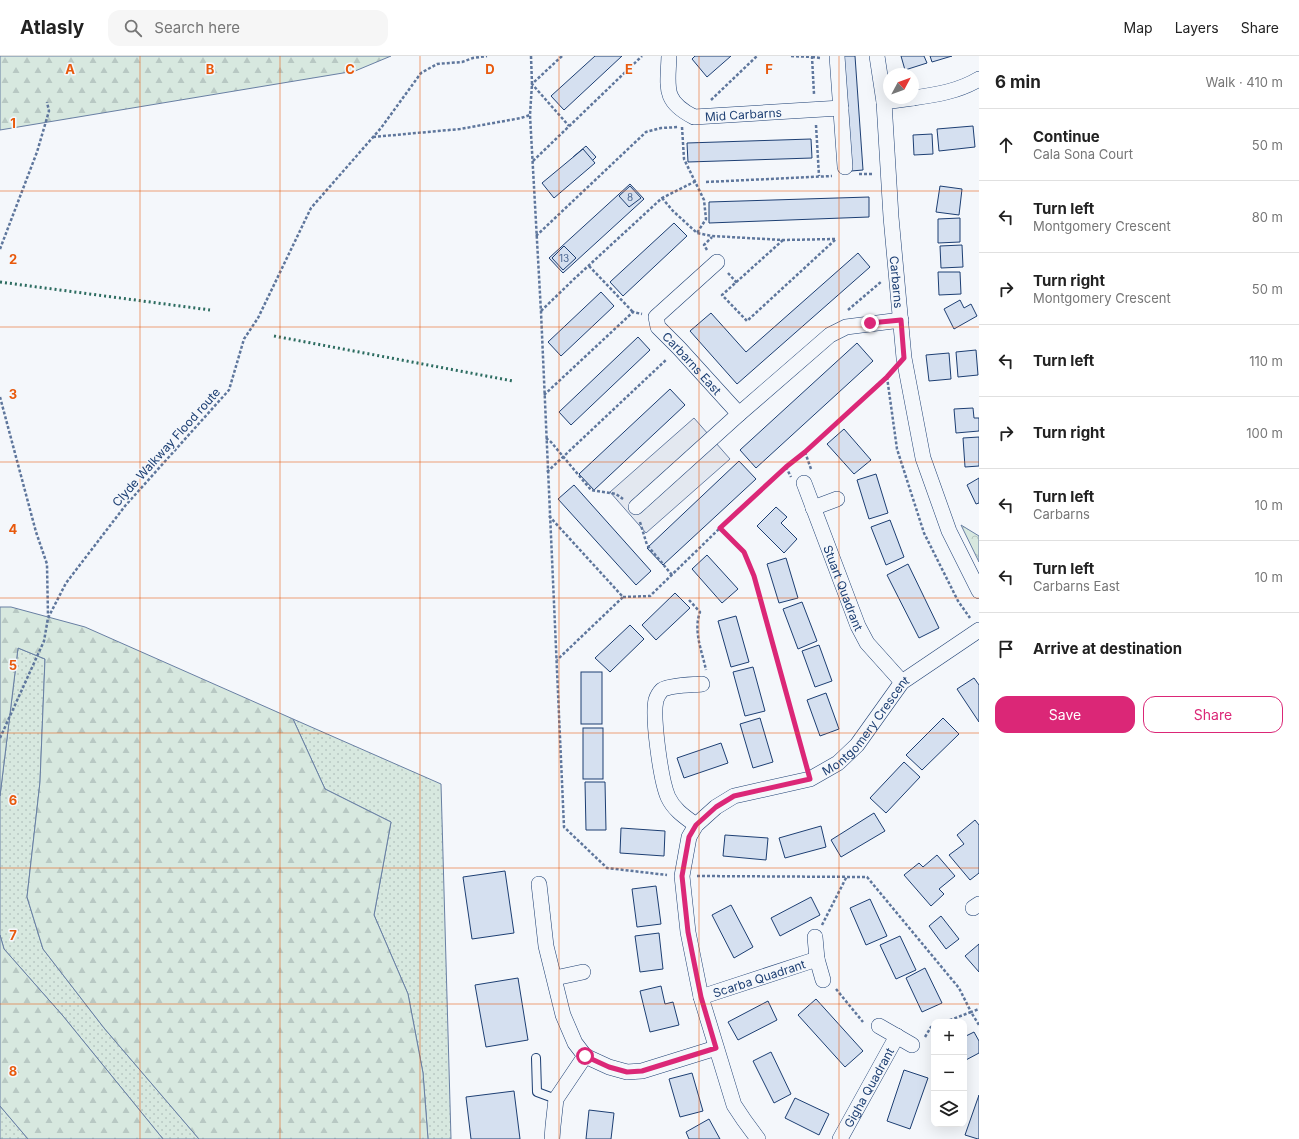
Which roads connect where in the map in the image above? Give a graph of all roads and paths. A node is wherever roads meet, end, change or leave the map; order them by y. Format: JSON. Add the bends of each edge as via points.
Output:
{"nodes":[{"id":1,"x":487,"y":56,"type":"edge"},
{"id":2,"x":531,"y":56,"type":"edge"},
{"id":3,"x":562,"y":56,"type":"edge"},
{"id":4,"x":642,"y":56,"type":"edge"},
{"id":5,"x":669,"y":56,"type":"edge"},
{"id":6,"x":756,"y":56,"type":"edge"},
{"id":7,"x":837,"y":56,"type":"edge"},
{"id":8,"x":877,"y":56,"type":"edge"},
{"id":9,"x":979,"y":79,"type":"edge"},
{"id":10,"x":532,"y":84,"type":"junction"},
{"id":11,"x":883,"y":95,"type":"edge"},
{"id":12,"x":919,"y":97,"type":"edge"},
{"id":13,"x":48,"y":102,"type":"dead end"},
{"id":14,"x":884,"y":104,"type":"edge"},
{"id":15,"x":841,"y":108,"type":"junction"},
{"id":16,"x":530,"y":115,"type":"junction"},
{"id":17,"x":694,"y":117,"type":"junction"},
{"id":18,"x":569,"y":126,"type":"junction"},
{"id":19,"x":373,"y":137,"type":"junction"},
{"id":20,"x":532,"y":161,"type":"junction"},
{"id":21,"x":846,"y":172,"type":"junction"},
{"id":22,"x":889,"y":173,"type":"junction"},
{"id":23,"x":696,"y":181,"type":"junction"},
{"id":24,"x":706,"y":182,"type":"dead end"},
{"id":25,"x":662,"y":198,"type":"junction"},
{"id":26,"x":697,"y":234,"type":"junction"},
{"id":27,"x":536,"y":237,"type":"junction"},
{"id":28,"x":783,"y":240,"type":"junction"},
{"id":29,"x":0,"y":249,"type":"edge"},
{"id":30,"x":717,"y":262,"type":"dead end"},
{"id":31,"x":588,"y":266,"type":"junction"},
{"id":32,"x":896,"y":268,"type":"junction"},
{"id":33,"x":541,"y":312,"type":"junction"},
{"id":34,"x":633,"y":312,"type":"junction"},
{"id":35,"x":844,"y":313,"type":"dead end"},
{"id":36,"x":656,"y":317,"type":"junction"},
{"id":37,"x":901,"y":320,"type":"junction"},
{"id":38,"x":680,"y":348,"type":"junction"},
{"id":39,"x":904,"y":358,"type":"junction"},
{"id":40,"x":544,"y":395,"type":"junction"},
{"id":41,"x":0,"y":397,"type":"edge"},
{"id":42,"x":739,"y":414,"type":"junction"},
{"id":43,"x":545,"y":438,"type":"junction"},
{"id":44,"x":563,"y":457,"type":"junction"},
{"id":45,"x":547,"y":472,"type":"junction"},
{"id":46,"x":804,"y":483,"type":"dead end"},
{"id":47,"x":837,"y":499,"type":"dead end"},
{"id":48,"x":636,"y":507,"type":"junction"},
{"id":49,"x":813,"y":508,"type":"junction"},
{"id":50,"x":549,"y":516,"type":"junction"},
{"id":51,"x":720,"y":528,"type":"junction"},
{"id":52,"x":672,"y":575,"type":"junction"},
{"id":53,"x":979,"y":591,"type":"edge"},
{"id":54,"x":623,"y":597,"type":"junction"},
{"id":55,"x":689,"y":600,"type":"dead end"},
{"id":56,"x":48,"y":618,"type":"junction"},
{"id":57,"x":979,"y":630,"type":"edge"},
{"id":58,"x":556,"y":660,"type":"junction"},
{"id":59,"x":902,"y":682,"type":"junction"},
{"id":60,"x":702,"y":684,"type":"joint"},
{"id":61,"x":0,"y":738,"type":"edge"},
{"id":62,"x":810,"y":779,"type":"junction"},
{"id":63,"x":696,"y":825,"type":"junction"},
{"id":64,"x":682,"y":876,"type":"junction"},
{"id":65,"x":848,"y":876,"type":"junction"},
{"id":66,"x":539,"y":884,"type":"dead end"},
{"id":67,"x":815,"y":938,"type":"joint"},
{"id":68,"x":817,"y":959,"type":"junction"},
{"id":69,"x":583,"y":972,"type":"dead end"},
{"id":70,"x":555,"y":978,"type":"junction"},
{"id":71,"x":823,"y":980,"type":"joint"},
{"id":72,"x":701,"y":997,"type":"junction"},
{"id":73,"x":979,"y":1008,"type":"edge"},
{"id":74,"x":972,"y":1012,"type":"junction"},
{"id":75,"x":953,"y":1019,"type":"edge"},
{"id":76,"x":979,"y":1025,"type":"edge"},
{"id":77,"x":879,"y":1026,"type":"joint"},
{"id":78,"x":897,"y":1036,"type":"junction"},
{"id":79,"x":912,"y":1045,"type":"dead end"},
{"id":80,"x":716,"y":1048,"type":"junction"},
{"id":81,"x":585,"y":1056,"type":"junction"},
{"id":82,"x":536,"y":1058,"type":"dead end"},
{"id":83,"x":556,"y":1099,"type":"junction"},
{"id":84,"x":552,"y":1139,"type":"edge"},
{"id":85,"x":758,"y":1139,"type":"edge"},
{"id":86,"x":840,"y":1139,"type":"edge"}],
"edges":[{"from":1,"to":19,"type":"path","name":"Clyde Walkway Flood route","via":[[437,64],[421,73]]},
{"from":2,"to":10,"type":"path"},
{"from":3,"to":10,"type":"path"},
{"from":4,"to":18,"type":"path"},
{"from":5,"to":17,"type":"street","name":"Mid Carbarns","via":[[668,92],[682,111]]},
{"from":6,"to":17,"type":"path"},
{"from":7,"to":15,"type":"street"},
{"from":8,"to":11,"type":"street","name":"Carbarns"},
{"from":9,"to":12,"type":"street","via":[[968,85]]},
{"from":10,"to":16,"type":"path"},
{"from":10,"to":18,"type":"path"},
{"from":13,"to":29,"type":"path","via":[[49,111],[37,152]]},
{"from":14,"to":22,"type":"street","name":"Carbarns"},
{"from":15,"to":17,"type":"street","name":"Mid Carbarns"},
{"from":15,"to":21,"type":"street"},
{"from":16,"to":19,"type":"path","via":[[460,129]]},
{"from":16,"to":20,"type":"path"},
{"from":18,"to":20,"type":"path"},
{"from":19,"to":56,"type":"path","name":"Clyde Walkway Flood route","via":[[311,208],[258,318],[244,339],[229,390],[125,506],[66,583]]},
{"from":20,"to":27,"type":"path"},
{"from":21,"to":22,"type":"path"},
{"from":21,"to":24,"type":"path"},
{"from":22,"to":32,"type":"street","name":"Carbarns"},
{"from":23,"to":25,"type":"path"},
{"from":23,"to":26,"type":"path","via":[[704,200],[706,219]]},
{"from":23,"to":27,"type":"path","via":[[684,159],[682,127],[646,132]]},
{"from":25,"to":26,"type":"path"},
{"from":25,"to":31,"type":"path"},
{"from":26,"to":28,"type":"path"},
{"from":27,"to":33,"type":"path"},
{"from":28,"to":28,"type":"path","via":[[836,239],[746,321],[722,295]]},
{"from":30,"to":36,"type":"street"},
{"from":31,"to":33,"type":"path"},
{"from":31,"to":34,"type":"path"},
{"from":32,"to":35,"type":"path"},
{"from":32,"to":37,"type":"street","name":"Carbarns"},
{"from":33,"to":40,"type":"path"},
{"from":34,"to":36,"type":"path"},
{"from":34,"to":40,"type":"path"},
{"from":36,"to":38,"type":"street","name":"Carbarns East","via":[[658,327]]},
{"from":37,"to":39,"type":"street","name":"Carbarns"},
{"from":37,"to":42,"type":"street","via":[[846,326],[838,330]]},
{"from":38,"to":42,"type":"street","name":"Carbarns East"},
{"from":38,"to":44,"type":"path"},
{"from":39,"to":51,"type":"path","via":[[876,388]]},
{"from":39,"to":53,"type":"street","name":"Carbarns","via":[[923,458],[949,531]]},
{"from":40,"to":43,"type":"path"},
{"from":41,"to":56,"type":"path","via":[[47,564]]},
{"from":42,"to":48,"type":"street"},
{"from":43,"to":44,"type":"path"},
{"from":43,"to":45,"type":"path"},
{"from":44,"to":45,"type":"path"},
{"from":44,"to":48,"type":"path","via":[[591,490],[616,494]]},
{"from":45,"to":50,"type":"path"},
{"from":46,"to":49,"type":"street","name":"Stuart Quadrant"},
{"from":47,"to":49,"type":"street"},
{"from":48,"to":52,"type":"path","via":[[646,545]]},
{"from":49,"to":59,"type":"street","name":"Stuart Quadrant","via":[[867,644]]},
{"from":50,"to":54,"type":"path"},
{"from":50,"to":58,"type":"path"},
{"from":51,"to":52,"type":"path"},
{"from":51,"to":62,"type":"path","via":[[744,552],[754,576]]},
{"from":52,"to":54,"type":"path","via":[[650,596]]},
{"from":54,"to":58,"type":"path"},
{"from":55,"to":60,"type":"path","via":[[700,612],[697,632],[708,680]]},
{"from":56,"to":61,"type":"path","name":"Clyde Walkway Flood route","via":[[44,640]]},
{"from":57,"to":59,"type":"street","name":"Montgomery Crescent"},
{"from":58,"to":64,"type":"path","via":[[564,827],[606,868]]},
{"from":59,"to":62,"type":"street","name":"Montgomery Crescent","via":[[857,746],[838,762]]},
{"from":60,"to":63,"type":"street","via":[[667,688],[661,691],[656,699],[655,725],[668,798],[679,813]]},
{"from":62,"to":63,"type":"street","name":"Montgomery Crescent","via":[[734,796],[716,807]]},
{"from":63,"to":64,"type":"street","name":"Montgomery Crescent","via":[[689,837]]},
{"from":64,"to":65,"type":"path"},
{"from":64,"to":72,"type":"street","name":"Montgomery Crescent","via":[[688,932]]},
{"from":65,"to":67,"type":"path"},
{"from":65,"to":74,"type":"path","via":[[867,877],[959,988]]},
{"from":66,"to":70,"type":"street","via":[[546,946]]},
{"from":67,"to":68,"type":"street","name":"Scarba Quadrant"},
{"from":68,"to":71,"type":"street","name":"Scarba Quadrant"},
{"from":68,"to":72,"type":"street","name":"Scarba Quadrant"},
{"from":69,"to":70,"type":"street"},
{"from":70,"to":81,"type":"street","via":[[563,1014],[575,1043]]},
{"from":71,"to":77,"type":"path","via":[[833,984],[869,1029]]},
{"from":72,"to":80,"type":"street","name":"Montgomery Crescent"},
{"from":73,"to":74,"type":"path"},
{"from":74,"to":75,"type":"path"},
{"from":74,"to":76,"type":"path"},
{"from":77,"to":78,"type":"street","name":"Gigha Quadrant"},
{"from":78,"to":79,"type":"street","name":"Gigha Quadrant"},
{"from":78,"to":86,"type":"street","name":"Gigha Quadrant"},
{"from":80,"to":81,"type":"street","via":[[642,1071],[627,1072]]},
{"from":80,"to":85,"type":"street","name":"Montgomery Crescent","via":[[734,1105]]},
{"from":81,"to":83,"type":"street"},
{"from":82,"to":83,"type":"lane","via":[[537,1092]]},
{"from":83,"to":84,"type":"street"}]}
